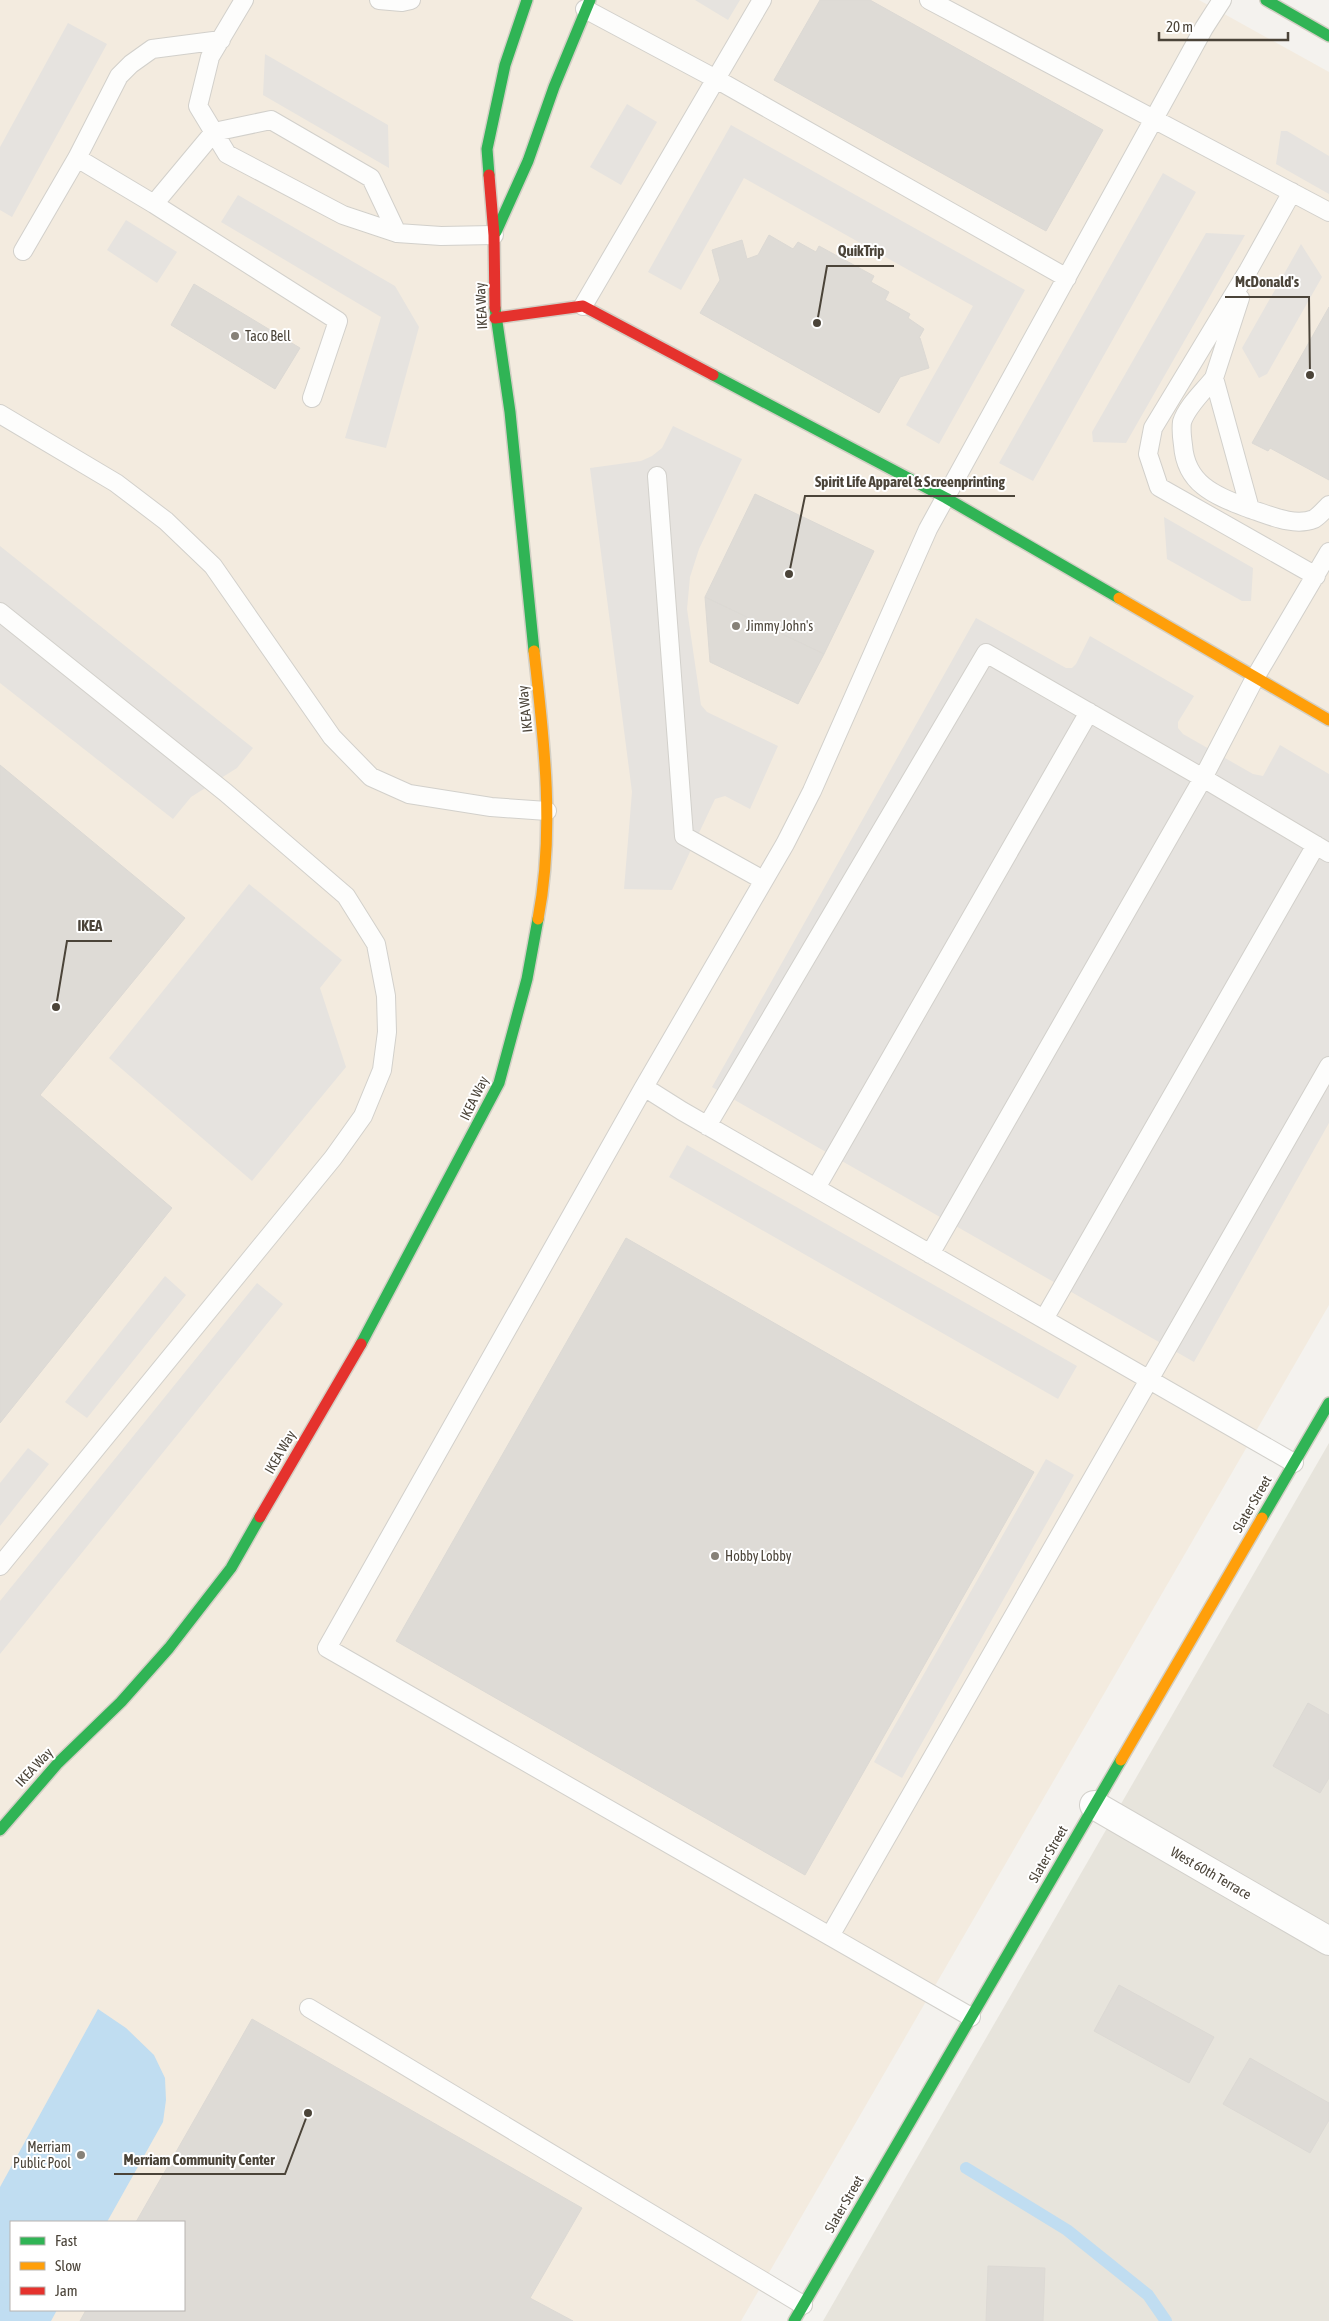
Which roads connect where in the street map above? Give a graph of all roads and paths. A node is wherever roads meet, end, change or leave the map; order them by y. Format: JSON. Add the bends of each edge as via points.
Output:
{"nodes":[{"id":1,"x":244,"y":0,"type":"edge"},
{"id":2,"x":379,"y":0,"type":"edge"},
{"id":3,"x":411,"y":0,"type":"edge"},
{"id":4,"x":526,"y":0,"type":"edge"},
{"id":5,"x":762,"y":0,"type":"edge"},
{"id":6,"x":929,"y":0,"type":"edge"},
{"id":7,"x":1222,"y":0,"type":"edge"},
{"id":8,"x":1266,"y":0,"type":"edge"},
{"id":9,"x":588,"y":5,"type":"edge"},
{"id":10,"x":1329,"y":36,"type":"edge"},
{"id":11,"x":221,"y":40,"type":"junction"},
{"id":12,"x":716,"y":79,"type":"junction"},
{"id":13,"x":1154,"y":120,"type":"junction"},
{"id":14,"x":214,"y":132,"type":"junction"},
{"id":15,"x":77,"y":158,"type":"junction"},
{"id":16,"x":1292,"y":192,"type":"junction"},
{"id":17,"x":154,"y":204,"type":"junction"},
{"id":18,"x":1329,"y":212,"type":"edge"},
{"id":19,"x":398,"y":233,"type":"junction"},
{"id":20,"x":494,"y":236,"type":"junction"},
{"id":21,"x":23,"y":251,"type":"dead end"},
{"id":22,"x":1248,"y":271,"type":"junction"},
{"id":23,"x":1067,"y":278,"type":"junction"},
{"id":24,"x":583,"y":306,"type":"junction"},
{"id":25,"x":495,"y":318,"type":"junction"},
{"id":26,"x":1214,"y":378,"type":"junction"},
{"id":27,"x":312,"y":398,"type":"dead end"},
{"id":28,"x":0,"y":414,"type":"edge"},
{"id":29,"x":656,"y":476,"type":"dead end"},
{"id":30,"x":946,"y":498,"type":"junction"},
{"id":31,"x":1329,"y":505,"type":"edge"},
{"id":32,"x":1250,"y":509,"type":"junction"},
{"id":33,"x":1329,"y":552,"type":"edge"},
{"id":34,"x":1316,"y":576,"type":"junction"},
{"id":35,"x":0,"y":612,"type":"edge"},
{"id":36,"x":1256,"y":676,"type":"junction"},
{"id":37,"x":1089,"y":712,"type":"junction"},
{"id":38,"x":1329,"y":720,"type":"edge"},
{"id":39,"x":1203,"y":778,"type":"junction"},
{"id":40,"x":547,"y":811,"type":"junction"},
{"id":41,"x":1322,"y":849,"type":"edge"},
{"id":42,"x":762,"y":880,"type":"junction"},
{"id":43,"x":1329,"y":1066,"type":"edge"},
{"id":44,"x":644,"y":1087,"type":"junction"},
{"id":45,"x":707,"y":1126,"type":"junction"},
{"id":46,"x":816,"y":1188,"type":"junction"},
{"id":47,"x":930,"y":1254,"type":"junction"},
{"id":48,"x":1044,"y":1319,"type":"junction"},
{"id":49,"x":1151,"y":1380,"type":"junction"},
{"id":50,"x":1329,"y":1403,"type":"edge"},
{"id":51,"x":1294,"y":1463,"type":"junction"},
{"id":52,"x":0,"y":1566,"type":"edge"},
{"id":53,"x":1094,"y":1805,"type":"junction"},
{"id":54,"x":0,"y":1830,"type":"edge"},
{"id":55,"x":830,"y":1936,"type":"junction"},
{"id":56,"x":1329,"y":1941,"type":"edge"},
{"id":57,"x":308,"y":2008,"type":"dead end"},
{"id":58,"x":971,"y":2017,"type":"junction"},
{"id":59,"x":803,"y":2305,"type":"junction"},
{"id":60,"x":794,"y":2321,"type":"edge"}],
"edges":[{"from":1,"to":11,"type":"lane"},
{"from":2,"to":3,"type":"lane"},
{"from":4,"to":20,"type":"street","name":"IKEA Way","via":[[505,65],[488,149]]},
{"from":5,"to":12,"type":"lane"},
{"from":6,"to":13,"type":"lane"},
{"from":7,"to":13,"type":"lane"},
{"from":8,"to":10,"type":"street"},
{"from":9,"to":12,"type":"lane"},
{"from":9,"to":20,"type":"street","name":"IKEA Way","via":[[528,161]]},
{"from":11,"to":14,"type":"lane","via":[[210,57],[198,106]]},
{"from":11,"to":15,"type":"lane","via":[[152,49],[131,64],[119,76]]},
{"from":12,"to":23,"type":"lane"},
{"from":12,"to":24,"type":"lane"},
{"from":13,"to":16,"type":"lane"},
{"from":13,"to":23,"type":"lane"},
{"from":14,"to":17,"type":"lane"},
{"from":14,"to":19,"type":"lane","via":[[227,154],[343,216]]},
{"from":14,"to":19,"type":"lane","via":[[271,120],[371,178]]},
{"from":15,"to":17,"type":"lane"},
{"from":15,"to":21,"type":"lane"},
{"from":16,"to":18,"type":"lane"},
{"from":16,"to":22,"type":"lane"},
{"from":17,"to":27,"type":"lane","via":[[338,321]]},
{"from":19,"to":20,"type":"lane"},
{"from":20,"to":25,"type":"street","name":"IKEA Way"},
{"from":22,"to":26,"type":"lane"},
{"from":22,"to":34,"type":"lane","via":[[1153,428],[1148,454],[1159,487]]},
{"from":23,"to":30,"type":"lane"},
{"from":24,"to":25,"type":"street"},
{"from":24,"to":30,"type":"street"},
{"from":25,"to":40,"type":"street","name":"IKEA Way","via":[[515,461],[544,744]]},
{"from":26,"to":32,"type":"lane"},
{"from":26,"to":32,"type":"lane","via":[[1182,421],[1184,461],[1196,480],[1220,497]]},
{"from":28,"to":40,"type":"lane","via":[[116,483],[166,520],[212,566],[332,737],[371,777],[409,794],[491,807]]},
{"from":29,"to":42,"type":"lane","via":[[684,836]]},
{"from":30,"to":36,"type":"street"},
{"from":30,"to":42,"type":"lane","via":[[928,529],[812,791]]},
{"from":31,"to":32,"type":"lane","via":[[1314,518],[1300,522]]},
{"from":33,"to":34,"type":"lane"},
{"from":34,"to":36,"type":"lane"},
{"from":35,"to":52,"type":"lane","via":[[225,792],[346,896],[376,944],[386,996],[387,1032],[382,1070],[363,1116],[333,1158]]},
{"from":36,"to":38,"type":"street"},
{"from":36,"to":39,"type":"lane"},
{"from":37,"to":39,"type":"lane"},
{"from":37,"to":45,"type":"lane","via":[[986,653]]},
{"from":37,"to":46,"type":"lane"},
{"from":39,"to":41,"type":"lane"},
{"from":39,"to":47,"type":"lane"},
{"from":40,"to":54,"type":"street","name":"IKEA Way","via":[[542,900],[527,979],[499,1083],[378,1314],[231,1568],[169,1648],[120,1702],[58,1762]]},
{"from":41,"to":48,"type":"lane"},
{"from":42,"to":44,"type":"lane"},
{"from":43,"to":49,"type":"lane"},
{"from":44,"to":45,"type":"lane"},
{"from":44,"to":55,"type":"lane","via":[[327,1648]]},
{"from":45,"to":46,"type":"lane"},
{"from":46,"to":47,"type":"lane"},
{"from":47,"to":48,"type":"lane"},
{"from":48,"to":49,"type":"lane"},
{"from":49,"to":51,"type":"lane"},
{"from":49,"to":55,"type":"lane"},
{"from":50,"to":51,"type":"street","name":"Slater Street"},
{"from":51,"to":53,"type":"street","name":"Slater Street"},
{"from":53,"to":56,"type":"street","name":"West 60th Terrace"},
{"from":53,"to":58,"type":"street","name":"Slater Street"},
{"from":55,"to":58,"type":"lane"},
{"from":57,"to":59,"type":"lane"},
{"from":58,"to":59,"type":"street","name":"Slater Street"},
{"from":59,"to":60,"type":"street","name":"Slater Street"}]}
